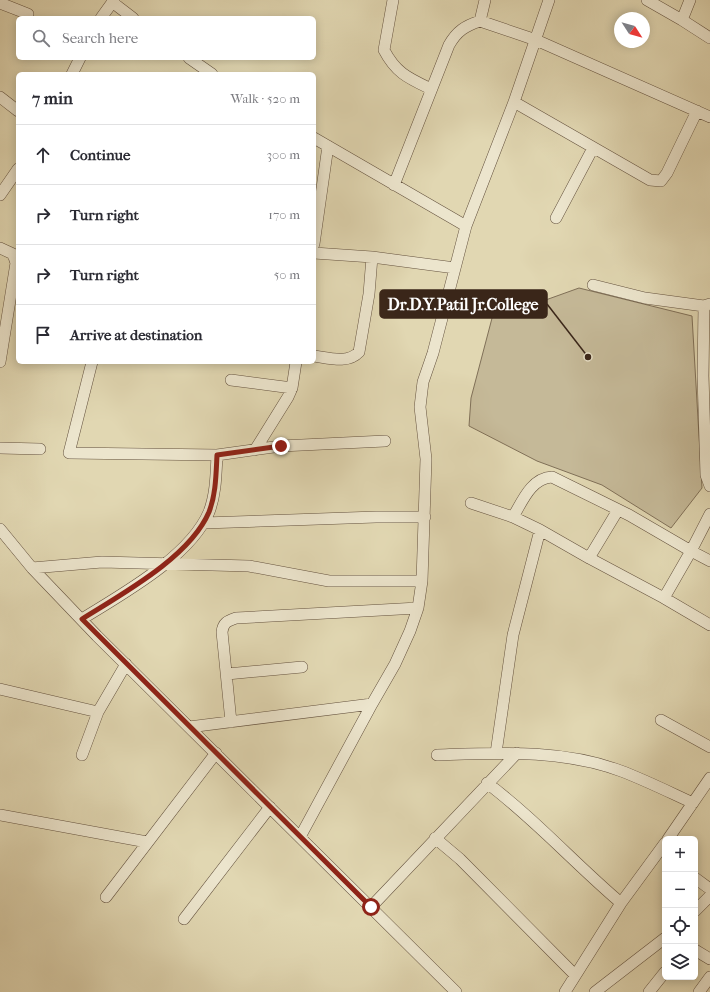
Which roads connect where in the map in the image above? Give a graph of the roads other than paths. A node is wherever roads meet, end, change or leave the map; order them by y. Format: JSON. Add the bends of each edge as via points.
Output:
{"nodes":[{"id":1,"x":393,"y":0,"type":"edge"},
{"id":2,"x":485,"y":0,"type":"edge"},
{"id":3,"x":549,"y":0,"type":"edge"},
{"id":4,"x":648,"y":0,"type":"edge"},
{"id":5,"x":690,"y":0,"type":"edge"},
{"id":6,"x":113,"y":1,"type":"edge"},
{"id":7,"x":0,"y":3,"type":"edge"},
{"id":8,"x":28,"y":14,"type":"dead end"},
{"id":9,"x":102,"y":16,"type":"edge"},
{"id":10,"x":132,"y":16,"type":"edge"},
{"id":11,"x":682,"y":20,"type":"junction"},
{"id":12,"x":480,"y":21,"type":"junction"},
{"id":13,"x":710,"y":38,"type":"edge"},
{"id":14,"x":536,"y":40,"type":"junction"},
{"id":15,"x":79,"y":60,"type":"edge"},
{"id":16,"x":193,"y":60,"type":"edge"},
{"id":17,"x":73,"y":72,"type":"edge"},
{"id":18,"x":209,"y":72,"type":"edge"},
{"id":19,"x":431,"y":89,"type":"junction"},
{"id":20,"x":0,"y":97,"type":"edge"},
{"id":21,"x":514,"y":102,"type":"junction"},
{"id":22,"x":16,"y":109,"type":"edge"},
{"id":23,"x":697,"y":111,"type":"junction"},
{"id":24,"x":710,"y":117,"type":"edge"},
{"id":25,"x":316,"y":139,"type":"edge"},
{"id":26,"x":328,"y":146,"type":"junction"},
{"id":27,"x":593,"y":148,"type":"junction"},
{"id":28,"x":16,"y":172,"type":"edge"},
{"id":29,"x":394,"y":185,"type":"junction"},
{"id":30,"x":0,"y":195,"type":"edge"},
{"id":31,"x":556,"y":218,"type":"dead end"},
{"id":32,"x":466,"y":226,"type":"junction"},
{"id":33,"x":316,"y":230,"type":"edge"},
{"id":34,"x":0,"y":248,"type":"edge"},
{"id":35,"x":316,"y":253,"type":"edge"},
{"id":36,"x":372,"y":257,"type":"junction"},
{"id":37,"x":454,"y":268,"type":"junction"},
{"id":38,"x":593,"y":285,"type":"dead end"},
{"id":39,"x":707,"y":305,"type":"edge"},
{"id":40,"x":316,"y":356,"type":"edge"},
{"id":41,"x":0,"y":362,"type":"edge"},
{"id":42,"x":91,"y":364,"type":"edge"},
{"id":43,"x":296,"y":364,"type":"edge"},
{"id":44,"x":231,"y":380,"type":"dead end"},
{"id":45,"x":292,"y":388,"type":"junction"},
{"id":46,"x":385,"y":441,"type":"dead end"},
{"id":47,"x":0,"y":448,"type":"edge"},
{"id":48,"x":40,"y":449,"type":"dead end"},
{"id":49,"x":255,"y":450,"type":"junction"},
{"id":50,"x":217,"y":455,"type":"junction"},
{"id":51,"x":710,"y":486,"type":"edge"},
{"id":52,"x":471,"y":503,"type":"dead end"},
{"id":53,"x":618,"y":510,"type":"junction"},
{"id":54,"x":710,"y":514,"type":"edge"},
{"id":55,"x":425,"y":517,"type":"junction"},
{"id":56,"x":513,"y":518,"type":"junction"},
{"id":57,"x":204,"y":523,"type":"junction"},
{"id":58,"x":0,"y":529,"type":"edge"},
{"id":59,"x":540,"y":530,"type":"junction"},
{"id":60,"x":692,"y":551,"type":"junction"},
{"id":61,"x":589,"y":558,"type":"junction"},
{"id":62,"x":710,"y":561,"type":"edge"},
{"id":63,"x":163,"y":565,"type":"junction"},
{"id":64,"x":32,"y":568,"type":"junction"},
{"id":65,"x":422,"y":581,"type":"junction"},
{"id":66,"x":664,"y":598,"type":"junction"},
{"id":67,"x":418,"y":608,"type":"junction"},
{"id":68,"x":82,"y":619,"type":"junction"},
{"id":69,"x":710,"y":625,"type":"edge"},
{"id":70,"x":126,"y":664,"type":"junction"},
{"id":71,"x":302,"y":667,"type":"dead end"},
{"id":72,"x":227,"y":674,"type":"junction"},
{"id":73,"x":0,"y":688,"type":"edge"},
{"id":74,"x":372,"y":704,"type":"junction"},
{"id":75,"x":98,"y":712,"type":"junction"},
{"id":76,"x":662,"y":720,"type":"dead end"},
{"id":77,"x":231,"y":722,"type":"junction"},
{"id":78,"x":189,"y":727,"type":"junction"},
{"id":79,"x":710,"y":747,"type":"edge"},
{"id":80,"x":216,"y":753,"type":"junction"},
{"id":81,"x":496,"y":753,"type":"junction"},
{"id":82,"x":517,"y":753,"type":"junction"},
{"id":83,"x":82,"y":755,"type":"dead end"},
{"id":84,"x":437,"y":755,"type":"dead end"},
{"id":85,"x":710,"y":778,"type":"edge"},
{"id":86,"x":487,"y":782,"type":"junction"},
{"id":87,"x":693,"y":803,"type":"junction"},
{"id":88,"x":270,"y":807,"type":"junction"},
{"id":89,"x":0,"y":815,"type":"edge"},
{"id":90,"x":670,"y":836,"type":"edge"},
{"id":91,"x":300,"y":837,"type":"junction"},
{"id":92,"x":435,"y":838,"type":"junction"},
{"id":93,"x":148,"y":842,"type":"junction"},
{"id":94,"x":662,"y":852,"type":"edge"},
{"id":95,"x":698,"y":880,"type":"edge"},
{"id":96,"x":710,"y":889,"type":"edge"},
{"id":97,"x":710,"y":896,"type":"edge"},
{"id":98,"x":106,"y":897,"type":"dead end"},
{"id":99,"x":620,"y":903,"type":"junction"},
{"id":100,"x":371,"y":907,"type":"junction"},
{"id":101,"x":698,"y":908,"type":"edge"},
{"id":102,"x":184,"y":919,"type":"dead end"},
{"id":103,"x":662,"y":940,"type":"edge"},
{"id":104,"x":698,"y":952,"type":"edge"},
{"id":105,"x":710,"y":960,"type":"edge"},
{"id":106,"x":575,"y":975,"type":"junction"},
{"id":107,"x":662,"y":976,"type":"edge"},
{"id":108,"x":710,"y":976,"type":"edge"},
{"id":109,"x":456,"y":992,"type":"edge"},
{"id":110,"x":565,"y":992,"type":"edge"},
{"id":111,"x":595,"y":992,"type":"edge"},
{"id":112,"x":649,"y":992,"type":"edge"},
{"id":113,"x":699,"y":992,"type":"edge"}],
"edges":[{"from":1,"to":19,"type":"street","via":[[384,50],[397,70]]},
{"from":2,"to":12,"type":"street"},
{"from":3,"to":14,"type":"street"},
{"from":4,"to":11,"type":"street"},
{"from":5,"to":11,"type":"street"},
{"from":6,"to":9,"type":"street"},
{"from":6,"to":10,"type":"street"},
{"from":7,"to":8,"type":"street"},
{"from":11,"to":13,"type":"street"},
{"from":12,"to":14,"type":"street"},
{"from":12,"to":19,"type":"street","via":[[465,26],[448,45]]},
{"from":14,"to":21,"type":"street"},
{"from":14,"to":23,"type":"street"},
{"from":15,"to":17,"type":"street"},
{"from":16,"to":18,"type":"street"},
{"from":19,"to":29,"type":"street"},
{"from":20,"to":22,"type":"street"},
{"from":21,"to":27,"type":"street"},
{"from":21,"to":32,"type":"street"},
{"from":23,"to":24,"type":"street"},
{"from":23,"to":27,"type":"street","via":[[667,173],[661,180],[650,180]]},
{"from":25,"to":26,"type":"street"},
{"from":26,"to":29,"type":"street"},
{"from":26,"to":33,"type":"street"},
{"from":27,"to":31,"type":"street"},
{"from":28,"to":30,"type":"street"},
{"from":29,"to":32,"type":"street"},
{"from":32,"to":37,"type":"street"},
{"from":34,"to":41,"type":"street","via":[[13,254],[16,263]]},
{"from":35,"to":36,"type":"street"},
{"from":36,"to":37,"type":"street"},
{"from":36,"to":40,"type":"street","via":[[359,352],[354,358],[342,360]]},
{"from":37,"to":55,"type":"street","via":[[433,353],[423,382],[420,407],[426,459]]},
{"from":38,"to":39,"type":"street","via":[[645,298]]},
{"from":39,"to":51,"type":"street","via":[[703,376],[706,475]]},
{"from":42,"to":50,"type":"street","via":[[69,453]]},
{"from":43,"to":45,"type":"street"},
{"from":44,"to":45,"type":"street"},
{"from":45,"to":49,"type":"street"},
{"from":46,"to":49,"type":"street"},
{"from":47,"to":48,"type":"street"},
{"from":49,"to":50,"type":"street"},
{"from":50,"to":57,"type":"street","via":[[215,488]]},
{"from":52,"to":56,"type":"street"},
{"from":53,"to":56,"type":"street","via":[[552,477],[536,482]]},
{"from":53,"to":60,"type":"street"},
{"from":53,"to":61,"type":"street"},
{"from":54,"to":60,"type":"street"},
{"from":55,"to":57,"type":"street"},
{"from":55,"to":65,"type":"street"},
{"from":56,"to":59,"type":"street"},
{"from":57,"to":63,"type":"street","via":[[175,556]]},
{"from":58,"to":64,"type":"street"},
{"from":59,"to":61,"type":"street"},
{"from":59,"to":81,"type":"street","via":[[513,635]]},
{"from":60,"to":62,"type":"street"},
{"from":60,"to":66,"type":"street"},
{"from":61,"to":66,"type":"street"},
{"from":63,"to":64,"type":"street","via":[[102,562]]},
{"from":63,"to":65,"type":"street","via":[[249,566],[329,581]]},
{"from":63,"to":68,"type":"street"},
{"from":64,"to":68,"type":"street"},
{"from":65,"to":67,"type":"street"},
{"from":66,"to":69,"type":"street"},
{"from":67,"to":72,"type":"street","via":[[228,620],[223,625],[222,632]]},
{"from":67,"to":74,"type":"street","via":[[396,664]]},
{"from":68,"to":70,"type":"street"},
{"from":70,"to":75,"type":"street"},
{"from":70,"to":78,"type":"street"},
{"from":71,"to":72,"type":"street"},
{"from":72,"to":77,"type":"street"},
{"from":73,"to":75,"type":"street"},
{"from":74,"to":77,"type":"street"},
{"from":74,"to":91,"type":"street"},
{"from":75,"to":83,"type":"street"},
{"from":76,"to":79,"type":"street"},
{"from":77,"to":78,"type":"street"},
{"from":78,"to":80,"type":"street"},
{"from":80,"to":88,"type":"street"},
{"from":80,"to":93,"type":"street"},
{"from":81,"to":82,"type":"street"},
{"from":81,"to":84,"type":"street"},
{"from":82,"to":86,"type":"street"},
{"from":82,"to":87,"type":"street","via":[[577,760],[620,771]]},
{"from":85,"to":87,"type":"street"},
{"from":86,"to":92,"type":"street"},
{"from":86,"to":99,"type":"street","via":[[514,803]]},
{"from":87,"to":90,"type":"street"},
{"from":88,"to":91,"type":"street"},
{"from":88,"to":102,"type":"street"},
{"from":89,"to":93,"type":"street"},
{"from":91,"to":100,"type":"street"},
{"from":92,"to":100,"type":"street"},
{"from":92,"to":106,"type":"street","via":[[460,859]]},
{"from":93,"to":98,"type":"street"},
{"from":94,"to":99,"type":"street"},
{"from":95,"to":96,"type":"street"},
{"from":97,"to":101,"type":"street"},
{"from":99,"to":106,"type":"street"},
{"from":100,"to":109,"type":"street"},
{"from":103,"to":111,"type":"street"},
{"from":104,"to":105,"type":"street"},
{"from":106,"to":110,"type":"street"},
{"from":107,"to":112,"type":"street"},
{"from":108,"to":113,"type":"street"}]}
